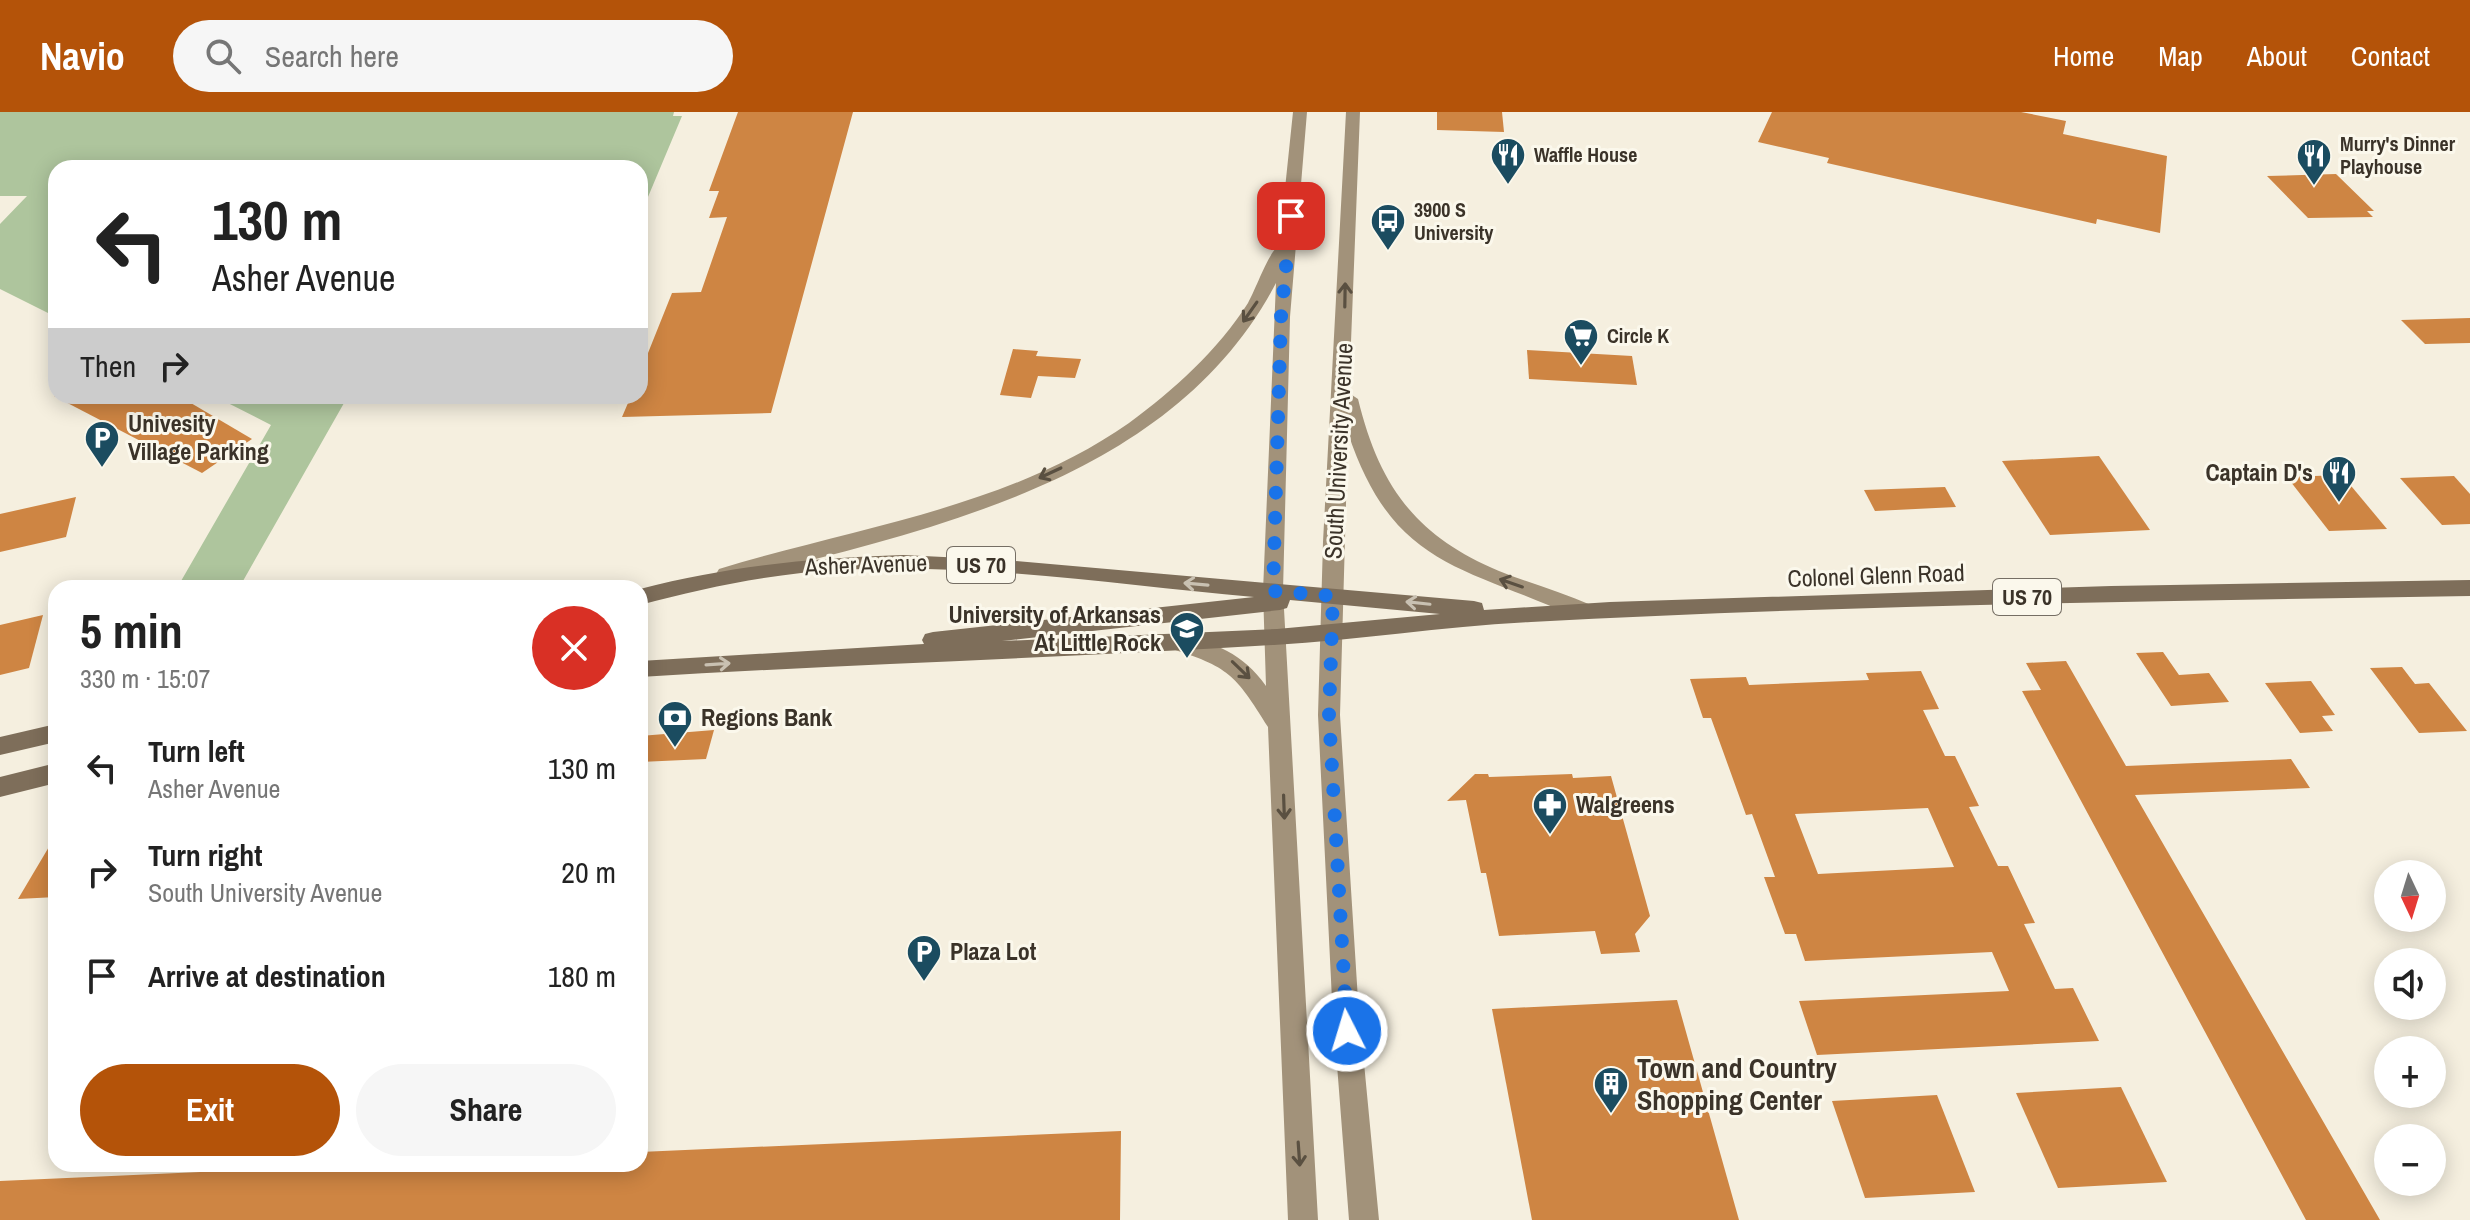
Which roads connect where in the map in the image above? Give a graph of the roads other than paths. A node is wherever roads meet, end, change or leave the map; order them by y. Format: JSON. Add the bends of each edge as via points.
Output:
{"nodes":[{"id":1,"x":1300,"y":112,"type":"edge"},
{"id":2,"x":1353,"y":112,"type":"edge"},
{"id":3,"x":1291,"y":216,"type":"junction"},
{"id":4,"x":1343,"y":366,"type":"junction"},
{"id":5,"x":689,"y":584,"type":"junction"},
{"id":6,"x":2470,"y":588,"type":"edge"},
{"id":7,"x":648,"y":595,"type":"edge"},
{"id":8,"x":1333,"y":596,"type":"junction"},
{"id":9,"x":1273,"y":597,"type":"junction"},
{"id":10,"x":1583,"y":611,"type":"junction"},
{"id":11,"x":1524,"y":614,"type":"junction"},
{"id":12,"x":1330,"y":633,"type":"junction"},
{"id":13,"x":1277,"y":637,"type":"junction"},
{"id":14,"x":1176,"y":642,"type":"junction"},
{"id":15,"x":857,"y":655,"type":"junction"},
{"id":16,"x":648,"y":668,"type":"edge"},
{"id":17,"x":1282,"y":729,"type":"junction"},
{"id":18,"x":48,"y":735,"type":"edge"},
{"id":19,"x":0,"y":746,"type":"edge"},
{"id":20,"x":48,"y":775,"type":"edge"},
{"id":21,"x":0,"y":787,"type":"edge"},
{"id":22,"x":1303,"y":1220,"type":"edge"},
{"id":23,"x":1364,"y":1220,"type":"edge"}],
"edges":[{"from":1,"to":3,"type":"main road"},
{"from":4,"to":2,"type":"main road","name":"South University Avenue","one_way":true},
{"from":3,"to":5,"type":"main road","one_way":true,"via":[[1264,292],[1221,353],[1174,398],[1120,437],[1053,472],[966,507]]},
{"from":3,"to":9,"type":"main road","via":[[1281,317]]},
{"from":4,"to":8,"type":"main road","name":"South University Avenue"},
{"from":10,"to":4,"type":"main road","one_way":true,"via":[[1466,565],[1405,523],[1373,477],[1355,432]]},
{"from":5,"to":7,"type":"main road","name":"Asher Avenue","number":"US 70"},
{"from":9,"to":5,"type":"main road","name":"Asher Avenue","number":"US 70","one_way":true,"via":[[1004,567],[903,562],[801,566]]},
{"from":6,"to":10,"type":"main road","name":"Colonel Glenn Road","number":"US 70"},
{"from":8,"to":9,"type":"main road","name":"Colonel Glenn Road"},
{"from":11,"to":8,"type":"main road","name":"Colonel Glenn Road","number":"US 70","one_way":true},
{"from":8,"to":12,"type":"main road","name":"South University Avenue"},
{"from":9,"to":13,"type":"main road"},
{"from":9,"to":15,"type":"main road","via":[[949,637]]},
{"from":10,"to":11,"type":"main road","name":"Colonel Glenn Road","number":"US 70"},
{"from":11,"to":12,"type":"main road","name":"Colonel Glenn Road","number":"US 70"},
{"from":12,"to":13,"type":"main road","number":"US 70"},
{"from":12,"to":23,"type":"main road","name":"South University Avenue","via":[[1329,715],[1345,1000]]},
{"from":13,"to":14,"type":"main road","number":"US 70"},
{"from":13,"to":17,"type":"main road"},
{"from":14,"to":15,"type":"main road","number":"US 70"},
{"from":14,"to":17,"type":"main road","one_way":true,"via":[[1240,666]]},
{"from":16,"to":15,"type":"main road","number":"US 70","one_way":true},
{"from":17,"to":22,"type":"main road","one_way":true},
{"from":18,"to":19,"type":"main road"},
{"from":20,"to":21,"type":"main road"}]}
